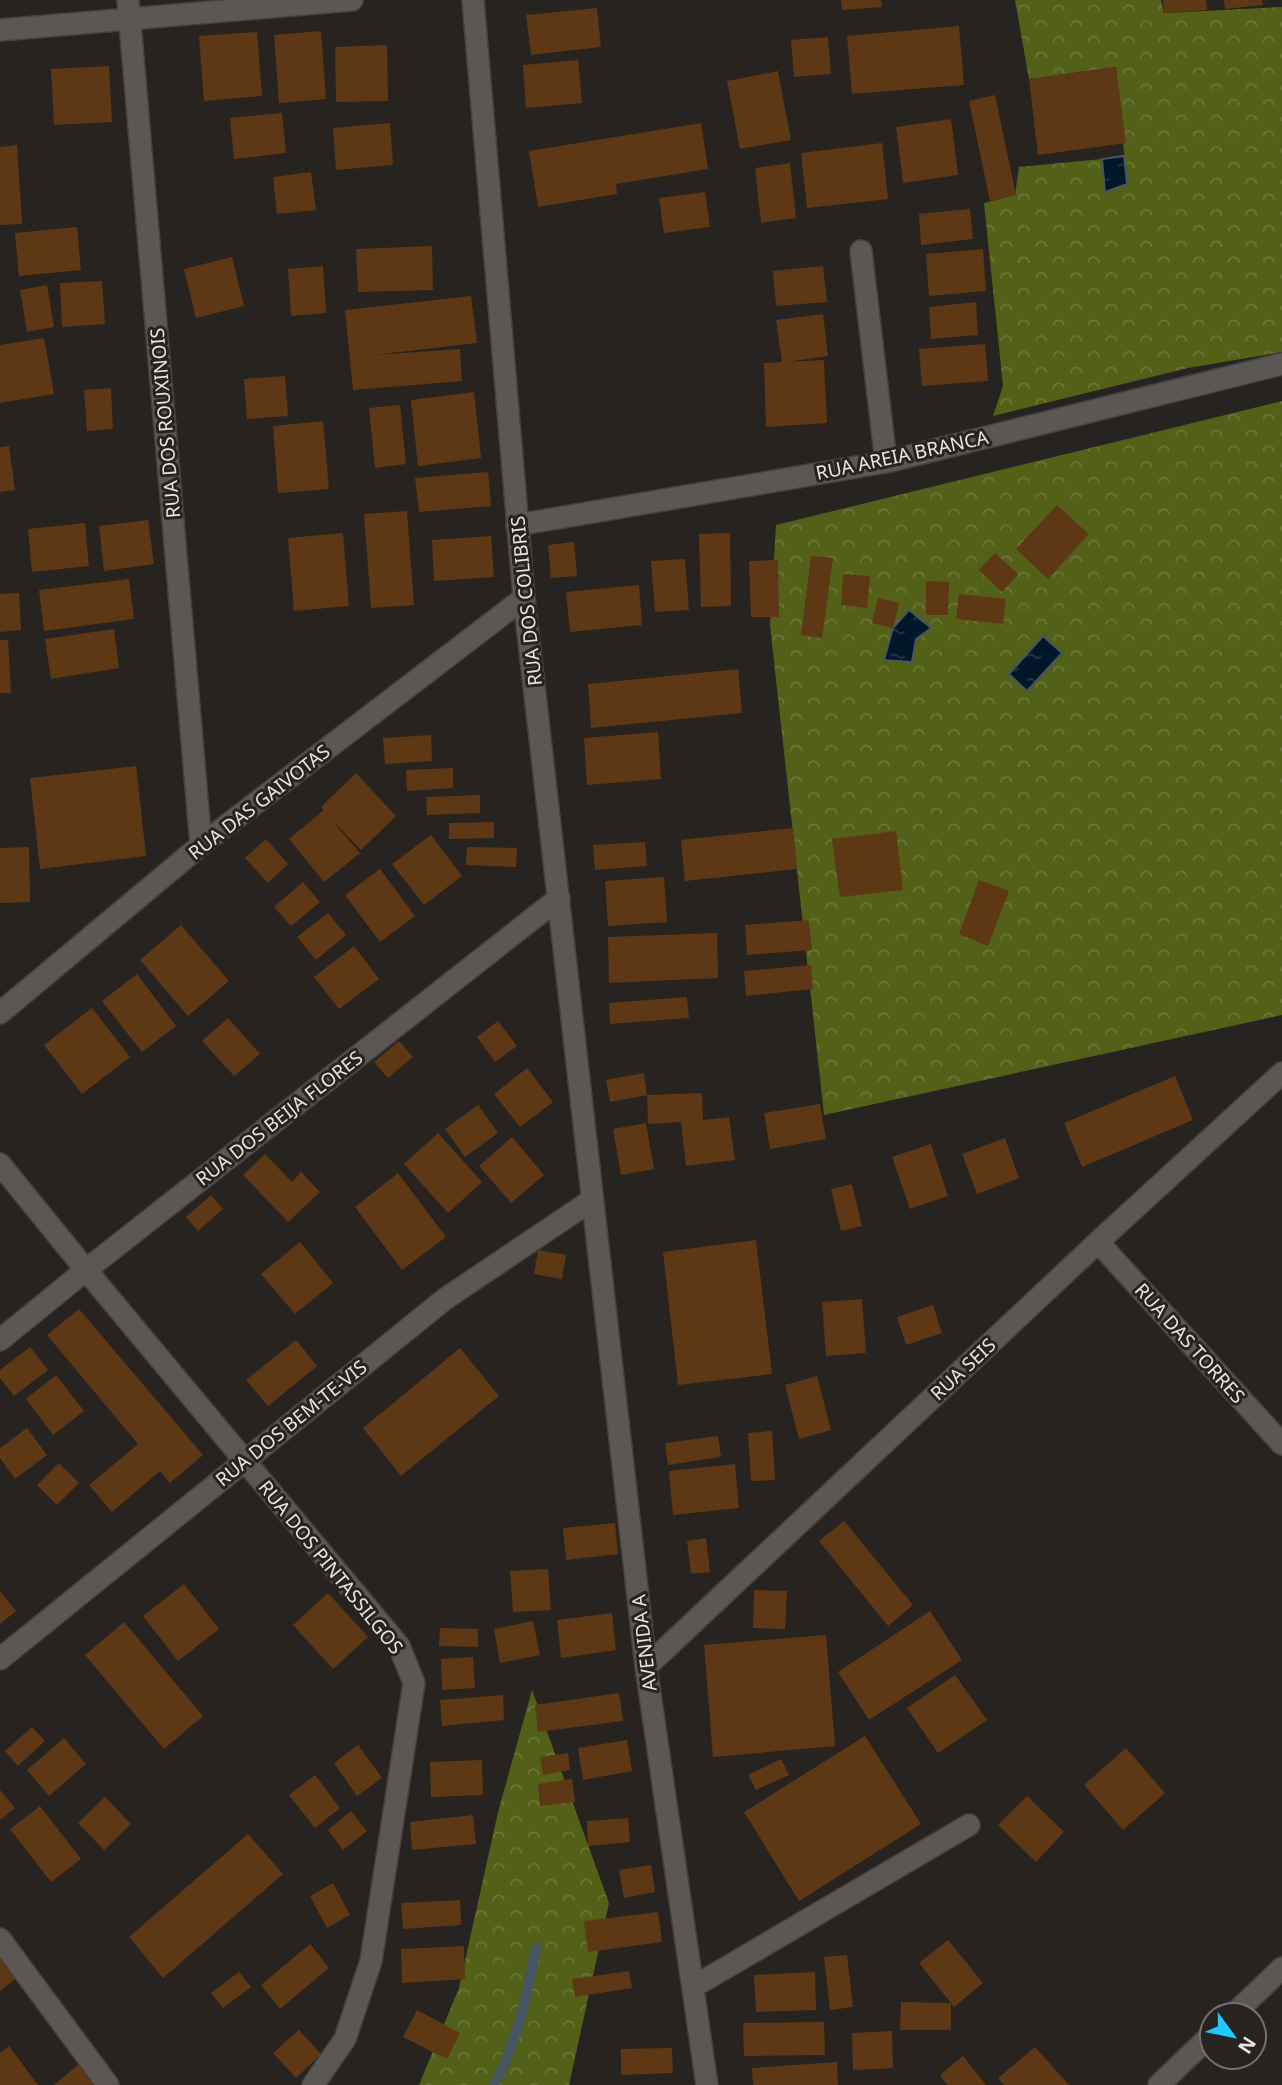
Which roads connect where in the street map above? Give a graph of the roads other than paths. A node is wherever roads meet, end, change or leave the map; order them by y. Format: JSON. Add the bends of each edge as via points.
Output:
{"nodes":[{"id":1,"x":352,"y":0,"type":"edge"},
{"id":2,"x":473,"y":0,"type":"edge"},
{"id":3,"x":130,"y":10,"type":"edge"},
{"id":4,"x":0,"y":30,"type":"edge"},
{"id":5,"x":861,"y":251,"type":"dead end"},
{"id":6,"x":1282,"y":364,"type":"edge"},
{"id":7,"x":886,"y":462,"type":"junction"},
{"id":8,"x":517,"y":525,"type":"junction"},
{"id":9,"x":524,"y":598,"type":"junction"},
{"id":10,"x":201,"y":845,"type":"junction"},
{"id":11,"x":559,"y":898,"type":"junction"},
{"id":12,"x":0,"y":1013,"type":"edge"},
{"id":13,"x":1282,"y":1073,"type":"edge"},
{"id":14,"x":0,"y":1164,"type":"edge"},
{"id":15,"x":592,"y":1200,"type":"junction"},
{"id":16,"x":1098,"y":1242,"type":"junction"},
{"id":17,"x":86,"y":1270,"type":"junction"},
{"id":18,"x":0,"y":1340,"type":"edge"},
{"id":19,"x":1282,"y":1444,"type":"edge"},
{"id":20,"x":246,"y":1460,"type":"junction"},
{"id":21,"x":0,"y":1659,"type":"edge"},
{"id":22,"x":646,"y":1667,"type":"junction"},
{"id":23,"x":969,"y":1825,"type":"dead end"},
{"id":24,"x":0,"y":1939,"type":"edge"},
{"id":25,"x":1282,"y":1968,"type":"edge"},
{"id":26,"x":693,"y":1987,"type":"junction"},
{"id":27,"x":1248,"y":2001,"type":"edge"},
{"id":28,"x":1198,"y":2047,"type":"edge"},
{"id":29,"x":108,"y":2085,"type":"edge"},
{"id":30,"x":313,"y":2085,"type":"edge"},
{"id":31,"x":707,"y":2085,"type":"edge"},
{"id":32,"x":1159,"y":2085,"type":"edge"}],
"edges":[{"from":1,"to":3,"type":"street"},
{"from":2,"to":8,"type":"street","name":"RUA DOS COLIBRIS"},
{"from":3,"to":4,"type":"street"},
{"from":3,"to":10,"type":"street","name":"RUA DOS ROUXINOIS"},
{"from":5,"to":7,"type":"street"},
{"from":6,"to":7,"type":"street","name":"RUA AREIA BRANCA"},
{"from":7,"to":8,"type":"street","name":"RUA AREIA BRANCA"},
{"from":8,"to":9,"type":"street","name":"RUA DOS COLIBRIS"},
{"from":9,"to":10,"type":"street","name":"RUA DAS GAIVOTAS"},
{"from":9,"to":11,"type":"street","name":"RUA DOS COLIBRIS"},
{"from":10,"to":12,"type":"street","name":"RUA DAS GAIVOTAS"},
{"from":11,"to":15,"type":"street","name":"RUA DOS COLIBRIS"},
{"from":11,"to":17,"type":"street","name":"RUA DOS BEIJA FLORES"},
{"from":13,"to":16,"type":"street","name":"RUA SEIS"},
{"from":14,"to":17,"type":"street","name":"RUA DOS PINTASSILGOS"},
{"from":15,"to":20,"type":"street","name":"RUA DOS BEM-TE-VIS","via":[[445,1298]]},
{"from":15,"to":22,"type":"street","name":"AVENIDA A"},
{"from":16,"to":19,"type":"street","name":"RUA DAS TORRES"},
{"from":16,"to":22,"type":"street","name":"RUA SEIS"},
{"from":17,"to":18,"type":"street","name":"RUA DOS BEIJA FLORES"},
{"from":17,"to":20,"type":"street","name":"RUA DOS PINTASSILGOS"},
{"from":20,"to":21,"type":"street","name":"RUA DOS BEM-TE-VIS"},
{"from":20,"to":30,"type":"street","name":"RUA DOS PINTASSILGOS","via":[[399,1646],[414,1683],[371,1961],[345,2039]]},
{"from":22,"to":26,"type":"street","name":"AVENIDA A"},
{"from":23,"to":26,"type":"street"},
{"from":24,"to":29,"type":"street"},
{"from":25,"to":27,"type":"street"},
{"from":26,"to":31,"type":"street","name":"AVENIDA A"},
{"from":28,"to":32,"type":"street"}]}
